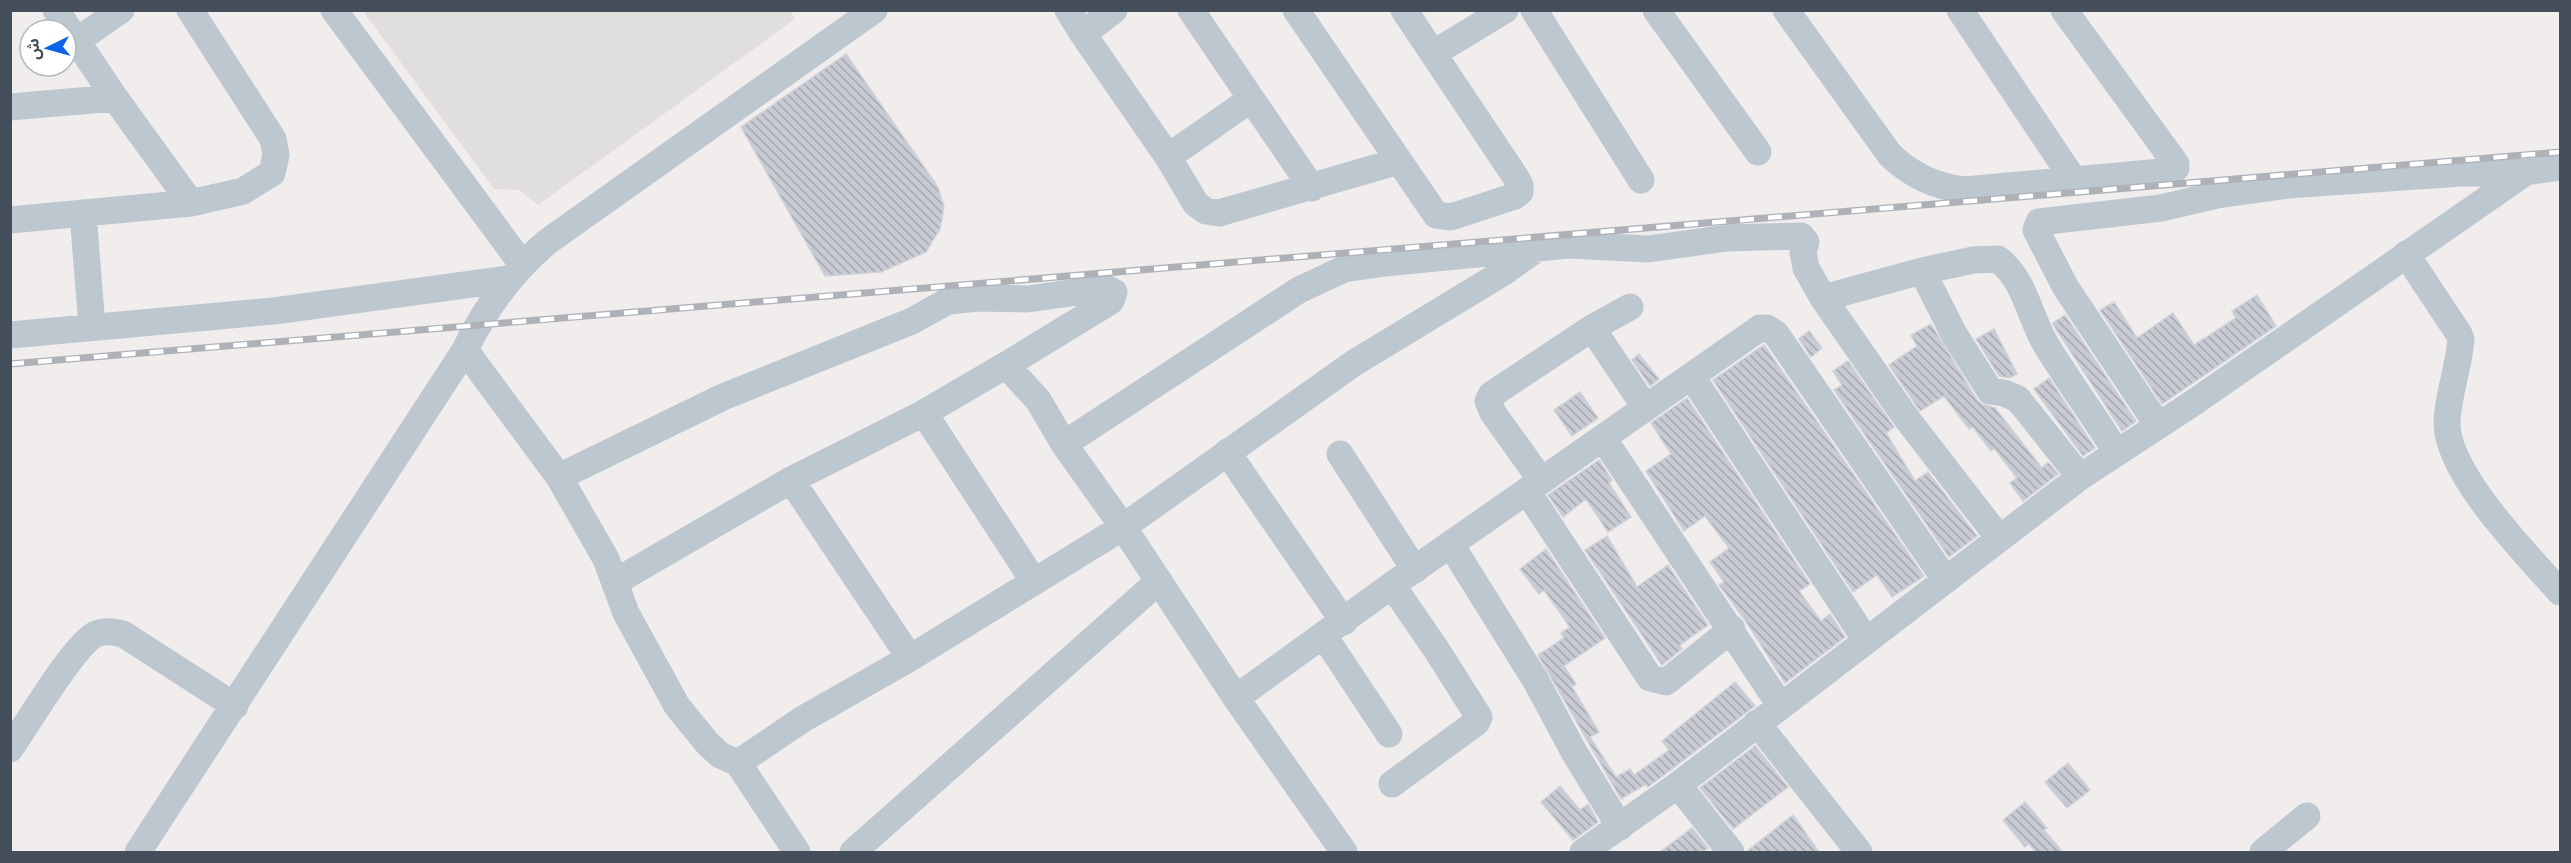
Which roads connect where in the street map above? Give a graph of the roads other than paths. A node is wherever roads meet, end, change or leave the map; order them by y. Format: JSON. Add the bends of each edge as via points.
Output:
{"nodes":[{"id":1,"x":122,"y":10,"type":"edge"},
{"id":2,"x":190,"y":10,"type":"edge"},
{"id":3,"x":334,"y":10,"type":"edge"},
{"id":4,"x":1068,"y":10,"type":"edge"},
{"id":5,"x":1114,"y":10,"type":"edge"},
{"id":6,"x":1191,"y":10,"type":"edge"},
{"id":7,"x":1296,"y":10,"type":"edge"},
{"id":8,"x":1404,"y":10,"type":"edge"},
{"id":9,"x":1505,"y":10,"type":"edge"},
{"id":10,"x":1534,"y":10,"type":"edge"},
{"id":11,"x":1656,"y":10,"type":"edge"},
{"id":12,"x":1786,"y":10,"type":"edge"},
{"id":13,"x":1960,"y":10,"type":"edge"},
{"id":14,"x":2064,"y":10,"type":"edge"},
{"id":15,"x":870,"y":11,"type":"edge"},
{"id":16,"x":1083,"y":34,"type":"junction"},
{"id":17,"x":78,"y":40,"type":"joint"},
{"id":18,"x":1434,"y":53,"type":"junction"},
{"id":19,"x":115,"y":98,"type":"junction"},
{"id":20,"x":1251,"y":99,"type":"junction"},
{"id":21,"x":10,"y":107,"type":"edge"},
{"id":22,"x":1758,"y":152,"type":"dead end"},
{"id":23,"x":1168,"y":157,"type":"junction"},
{"id":24,"x":1399,"y":161,"type":"junction"},
{"id":25,"x":2560,"y":167,"type":"edge"},
{"id":26,"x":2526,"y":172,"type":"junction"},
{"id":27,"x":2073,"y":179,"type":"junction"},
{"id":28,"x":1641,"y":180,"type":"dead end"},
{"id":29,"x":1312,"y":188,"type":"junction"},
{"id":30,"x":190,"y":203,"type":"junction"},
{"id":31,"x":83,"y":213,"type":"junction"},
{"id":32,"x":10,"y":220,"type":"edge"},
{"id":33,"x":1539,"y":247,"type":"junction"},
{"id":34,"x":2406,"y":254,"type":"junction"},
{"id":35,"x":1922,"y":271,"type":"junction"},
{"id":36,"x":516,"y":272,"type":"junction"},
{"id":37,"x":1823,"y":298,"type":"junction"},
{"id":38,"x":1630,"y":307,"type":"dead end"},
{"id":39,"x":92,"y":327,"type":"junction"},
{"id":40,"x":1593,"y":328,"type":"junction"},
{"id":41,"x":10,"y":335,"type":"edge"},
{"id":42,"x":465,"y":350,"type":"junction"},
{"id":43,"x":1006,"y":364,"type":"junction"},
{"id":44,"x":1692,"y":377,"type":"junction"},
{"id":45,"x":1645,"y":407,"type":"junction"},
{"id":46,"x":924,"y":413,"type":"junction"},
{"id":47,"x":2157,"y":424,"type":"junction"},
{"id":48,"x":1603,"y":438,"type":"junction"},
{"id":49,"x":1064,"y":444,"type":"junction"},
{"id":50,"x":1227,"y":452,"type":"junction"},
{"id":51,"x":2117,"y":453,"type":"junction"},
{"id":52,"x":1340,"y":454,"type":"dead end"},
{"id":53,"x":559,"y":477,"type":"junction"},
{"id":54,"x":2080,"y":477,"type":"junction"},
{"id":55,"x":791,"y":480,"type":"junction"},
{"id":56,"x":1534,"y":486,"type":"junction"},
{"id":57,"x":1123,"y":527,"type":"junction"},
{"id":58,"x":1999,"y":538,"type":"junction"},
{"id":59,"x":1451,"y":545,"type":"junction"},
{"id":60,"x":1415,"y":570,"type":"junction"},
{"id":61,"x":1945,"y":579,"type":"junction"},
{"id":62,"x":1033,"y":580,"type":"junction"},
{"id":63,"x":1159,"y":581,"type":"junction"},
{"id":64,"x":615,"y":582,"type":"junction"},
{"id":65,"x":1392,"y":585,"type":"junction"},
{"id":66,"x":2560,"y":592,"type":"edge"},
{"id":67,"x":1334,"y":629,"type":"junction"},
{"id":68,"x":1732,"y":629,"type":"junction"},
{"id":69,"x":1866,"y":640,"type":"junction"},
{"id":70,"x":910,"y":658,"type":"junction"},
{"id":71,"x":1236,"y":698,"type":"junction"},
{"id":72,"x":1780,"y":705,"type":"junction"},
{"id":73,"x":236,"y":706,"type":"junction"},
{"id":74,"x":1757,"y":723,"type":"junction"},
{"id":75,"x":1389,"y":734,"type":"dead end"},
{"id":76,"x":10,"y":749,"type":"edge"},
{"id":77,"x":738,"y":763,"type":"junction"},
{"id":78,"x":1392,"y":784,"type":"dead end"},
{"id":79,"x":1678,"y":785,"type":"junction"},
{"id":80,"x":2307,"y":816,"type":"dead end"},
{"id":81,"x":1620,"y":827,"type":"junction"},
{"id":82,"x":138,"y":852,"type":"edge"},
{"id":83,"x":796,"y":852,"type":"edge"},
{"id":84,"x":853,"y":852,"type":"edge"},
{"id":85,"x":1344,"y":852,"type":"edge"},
{"id":86,"x":1583,"y":852,"type":"edge"},
{"id":87,"x":1731,"y":852,"type":"edge"},
{"id":88,"x":1859,"y":852,"type":"edge"},
{"id":89,"x":2263,"y":852,"type":"edge"}],
"edges":[{"from":1,"to":17,"type":"street"},
{"from":2,"to":30,"type":"street","via":[[273,139],[276,155],[272,173],[261,182],[243,191]]},
{"from":3,"to":36,"type":"street"},
{"from":4,"to":16,"type":"street"},
{"from":5,"to":16,"type":"street"},
{"from":6,"to":20,"type":"street"},
{"from":7,"to":24,"type":"street"},
{"from":8,"to":18,"type":"street"},
{"from":9,"to":18,"type":"street"},
{"from":10,"to":28,"type":"street"},
{"from":11,"to":22,"type":"street"},
{"from":12,"to":27,"type":"street","via":[[1890,155],[1905,170],[1946,188],[1965,190]]},
{"from":13,"to":27,"type":"street"},
{"from":14,"to":27,"type":"street","via":[[2176,164],[2172,171]]},
{"from":15,"to":36,"type":"street","via":[[547,242]]},
{"from":16,"to":23,"type":"street"},
{"from":17,"to":19,"type":"street"},
{"from":18,"to":24,"type":"street","via":[[1515,176],[1520,192],[1509,199],[1441,217],[1431,209]]},
{"from":19,"to":21,"type":"street"},
{"from":19,"to":30,"type":"street"},
{"from":20,"to":23,"type":"street"},
{"from":20,"to":29,"type":"street"},
{"from":23,"to":29,"type":"street","via":[[1196,204],[1206,211],[1219,213]]},
{"from":24,"to":29,"type":"street"},
{"from":25,"to":26,"type":"street"},
{"from":26,"to":34,"type":"street"},
{"from":26,"to":47,"type":"street","via":[[2288,186],[2217,195],[2161,208],[2039,222],[2036,230],[2066,288]]},
{"from":30,"to":31,"type":"street"},
{"from":31,"to":32,"type":"street"},
{"from":31,"to":39,"type":"street"},
{"from":33,"to":37,"type":"street","via":[[1582,244],[1647,249],[1727,238],[1802,236],[1806,242],[1806,268]]},
{"from":33,"to":49,"type":"street","via":[[1384,262],[1331,274],[1299,290]]},
{"from":33,"to":50,"type":"street","via":[[1354,363]]},
{"from":34,"to":47,"type":"street"},
{"from":34,"to":66,"type":"street","via":[[2461,339],[2447,421],[2453,454],[2494,518]]},
{"from":35,"to":37,"type":"street"},
{"from":35,"to":51,"type":"street","via":[[1988,258],[2006,265],[2029,303],[2044,341]]},
{"from":35,"to":54,"type":"street","via":[[1954,334],[1990,391],[2018,399]]},
{"from":36,"to":39,"type":"street","via":[[274,310]]},
{"from":36,"to":42,"type":"street","via":[[477,324]]},
{"from":37,"to":58,"type":"street","via":[[1907,419]]},
{"from":38,"to":40,"type":"street"},
{"from":39,"to":41,"type":"street"},
{"from":40,"to":45,"type":"street"},
{"from":40,"to":56,"type":"street","via":[[1496,391],[1488,402]]},
{"from":42,"to":53,"type":"street"},
{"from":42,"to":73,"type":"street"},
{"from":43,"to":46,"type":"street"},
{"from":43,"to":49,"type":"street","via":[[1038,400]]},
{"from":43,"to":53,"type":"street","via":[[1111,301],[1114,292],[1106,288],[1028,299],[948,301],[912,321],[723,397]]},
{"from":44,"to":45,"type":"street"},
{"from":44,"to":61,"type":"street","via":[[1760,328],[1772,330]]},
{"from":44,"to":69,"type":"street"},
{"from":45,"to":48,"type":"street"},
{"from":46,"to":55,"type":"street"},
{"from":46,"to":62,"type":"street"},
{"from":47,"to":51,"type":"street"},
{"from":48,"to":56,"type":"street"},
{"from":48,"to":68,"type":"street"},
{"from":49,"to":57,"type":"street"},
{"from":50,"to":57,"type":"street"},
{"from":50,"to":67,"type":"street"},
{"from":51,"to":54,"type":"street"},
{"from":52,"to":60,"type":"street"},
{"from":53,"to":64,"type":"street"},
{"from":54,"to":58,"type":"street"},
{"from":55,"to":64,"type":"street"},
{"from":55,"to":70,"type":"street"},
{"from":56,"to":59,"type":"street"},
{"from":56,"to":68,"type":"street","via":[[1650,678],[1666,682]]},
{"from":57,"to":62,"type":"street"},
{"from":57,"to":63,"type":"street"},
{"from":58,"to":61,"type":"street"},
{"from":59,"to":60,"type":"street"},
{"from":59,"to":81,"type":"street"},
{"from":60,"to":65,"type":"street"},
{"from":61,"to":69,"type":"street"},
{"from":62,"to":70,"type":"street"},
{"from":63,"to":71,"type":"street"},
{"from":63,"to":84,"type":"street"},
{"from":64,"to":77,"type":"street","via":[[638,637],[677,706],[708,744]]},
{"from":65,"to":67,"type":"street"},
{"from":65,"to":78,"type":"street","via":[[1479,717]]},
{"from":67,"to":71,"type":"street"},
{"from":67,"to":75,"type":"street"},
{"from":68,"to":72,"type":"street"},
{"from":69,"to":72,"type":"street"},
{"from":70,"to":77,"type":"street","via":[[803,719]]},
{"from":71,"to":85,"type":"street"},
{"from":72,"to":74,"type":"street"},
{"from":73,"to":76,"type":"street","via":[[123,634],[104,632],[78,648]]},
{"from":73,"to":82,"type":"street"},
{"from":74,"to":79,"type":"street"},
{"from":74,"to":88,"type":"street"},
{"from":77,"to":83,"type":"street"},
{"from":79,"to":81,"type":"street"},
{"from":79,"to":87,"type":"street"},
{"from":80,"to":89,"type":"street"},
{"from":81,"to":86,"type":"street"}]}
